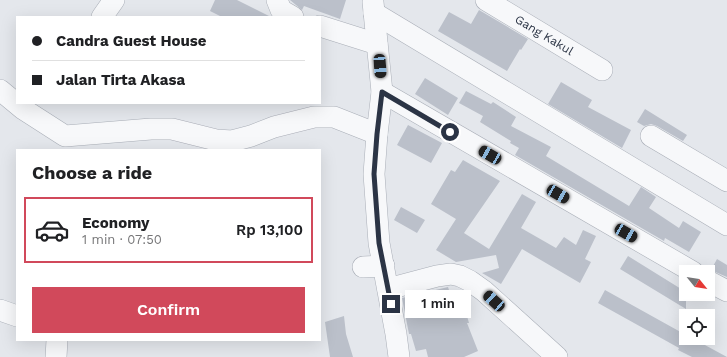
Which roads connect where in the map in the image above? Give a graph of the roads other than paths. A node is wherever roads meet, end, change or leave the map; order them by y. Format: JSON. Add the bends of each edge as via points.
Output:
{"nodes":[{"id":1,"x":114,"y":0,"type":"edge"},
{"id":2,"x":277,"y":0,"type":"edge"},
{"id":3,"x":486,"y":0,"type":"edge"},
{"id":4,"x":373,"y":6,"type":"edge"},
{"id":5,"x":103,"y":16,"type":"edge"},
{"id":6,"x":291,"y":16,"type":"edge"},
{"id":7,"x":321,"y":26,"type":"edge"},
{"id":8,"x":377,"y":44,"type":"junction"},
{"id":9,"x":602,"y":70,"type":"dead end"},
{"id":10,"x":0,"y":90,"type":"edge"},
{"id":11,"x":382,"y":92,"type":"junction"},
{"id":12,"x":16,"y":99,"type":"edge"},
{"id":13,"x":27,"y":106,"type":"edge"},
{"id":14,"x":377,"y":134,"type":"junction"},
{"id":15,"x":651,"y":136,"type":"dead end"},
{"id":16,"x":65,"y":143,"type":"edge"},
{"id":17,"x":217,"y":145,"type":"edge"},
{"id":18,"x":727,"y":181,"type":"edge"},
{"id":19,"x":727,"y":225,"type":"edge"},
{"id":20,"x":681,"y":265,"type":"edge"},
{"id":21,"x":384,"y":266,"type":"junction"},
{"id":22,"x":363,"y":267,"type":"dead end"},
{"id":23,"x":715,"y":284,"type":"edge"},
{"id":24,"x":388,"y":289,"type":"junction"},
{"id":25,"x":727,"y":292,"type":"edge"},
{"id":26,"x":0,"y":310,"type":"edge"},
{"id":27,"x":16,"y":316,"type":"edge"},
{"id":28,"x":57,"y":341,"type":"edge"},
{"id":29,"x":56,"y":357,"type":"edge"},
{"id":30,"x":399,"y":357,"type":"edge"},
{"id":31,"x":557,"y":357,"type":"edge"}],
"edges":[{"from":1,"to":5,"type":"street"},
{"from":2,"to":6,"type":"street","via":[[281,10]]},
{"from":3,"to":9,"type":"street","name":"Gang Kakul"},
{"from":4,"to":8,"type":"street"},
{"from":4,"to":19,"type":"street"},
{"from":7,"to":8,"type":"street"},
{"from":8,"to":11,"type":"street"},
{"from":10,"to":12,"type":"street"},
{"from":11,"to":14,"type":"street"},
{"from":11,"to":20,"type":"street"},
{"from":13,"to":16,"type":"street"},
{"from":14,"to":17,"type":"street","via":[[334,117],[314,117]]},
{"from":14,"to":21,"type":"street","via":[[374,174],[379,243]]},
{"from":15,"to":18,"type":"street"},
{"from":16,"to":17,"type":"street","via":[[151,129],[172,129]]},
{"from":21,"to":22,"type":"street"},
{"from":21,"to":24,"type":"street"},
{"from":23,"to":25,"type":"street"},
{"from":24,"to":30,"type":"street"},
{"from":24,"to":31,"type":"street","via":[[437,276],[460,276],[484,291]]},
{"from":26,"to":27,"type":"street"},
{"from":28,"to":29,"type":"street"}]}
